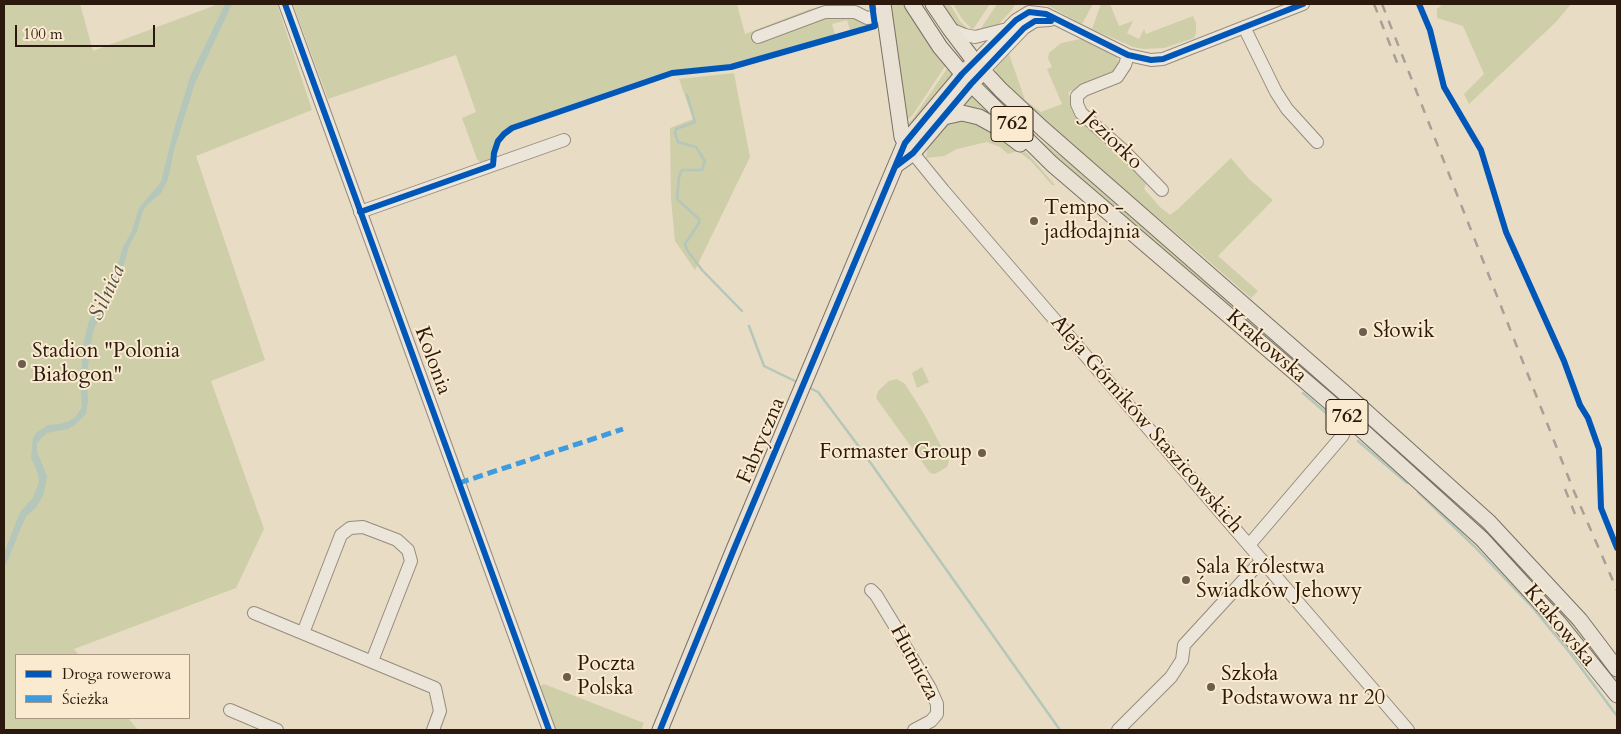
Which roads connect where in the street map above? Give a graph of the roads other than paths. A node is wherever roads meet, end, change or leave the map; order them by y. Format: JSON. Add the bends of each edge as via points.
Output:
{"nodes":[{"id":1,"x":285,"y":4,"type":"edge"},
{"id":2,"x":912,"y":4,"type":"edge"},
{"id":3,"x":933,"y":4,"type":"edge"},
{"id":4,"x":1303,"y":4,"type":"edge"},
{"id":5,"x":884,"y":10,"type":"edge"},
{"id":6,"x":1061,"y":23,"type":"junction"},
{"id":7,"x":1244,"y":27,"type":"junction"},
{"id":8,"x":950,"y":29,"type":"junction"},
{"id":9,"x":1006,"y":30,"type":"junction"},
{"id":10,"x":758,"y":37,"type":"dead end"},
{"id":11,"x":1128,"y":55,"type":"junction"},
{"id":12,"x":979,"y":66,"type":"junction"},
{"id":13,"x":966,"y":79,"type":"junction"},
{"id":14,"x":944,"y":117,"type":"junction"},
{"id":15,"x":564,"y":140,"type":"dead end"},
{"id":16,"x":1317,"y":142,"type":"dead end"},
{"id":17,"x":909,"y":148,"type":"junction"},
{"id":18,"x":1052,"y":164,"type":"junction"},
{"id":19,"x":1162,"y":190,"type":"dead end"},
{"id":20,"x":360,"y":212,"type":"junction"},
{"id":21,"x":1343,"y":435,"type":"dead end"},
{"id":22,"x":1249,"y":545,"type":"junction"},
{"id":23,"x":1262,"y":560,"type":"junction"},
{"id":24,"x":871,"y":590,"type":"dead end"},
{"id":25,"x":254,"y":613,"type":"dead end"},
{"id":26,"x":303,"y":633,"type":"junction"},
{"id":27,"x":372,"y":661,"type":"junction"},
{"id":28,"x":1617,"y":669,"type":"edge"},
{"id":29,"x":1617,"y":695,"type":"edge"},
{"id":30,"x":230,"y":710,"type":"dead end"},
{"id":31,"x":928,"y":727,"type":"edge"},
{"id":32,"x":277,"y":730,"type":"edge"},
{"id":33,"x":433,"y":730,"type":"edge"},
{"id":34,"x":549,"y":730,"type":"edge"},
{"id":35,"x":660,"y":730,"type":"edge"},
{"id":36,"x":914,"y":730,"type":"edge"},
{"id":37,"x":1118,"y":730,"type":"edge"},
{"id":38,"x":1408,"y":730,"type":"edge"}],
"edges":[{"from":1,"to":20,"type":"street","name":"Kolonia"},
{"from":2,"to":13,"type":"main road","name":"Krakowska","number":"762"},
{"from":3,"to":8,"type":"main road","name":"Krakowska","number":"762"},
{"from":4,"to":7,"type":"street"},
{"from":5,"to":10,"type":"street","via":[[867,18],[856,12],[825,12]]},
{"from":5,"to":17,"type":"main road","via":[[902,137]]},
{"from":6,"to":9,"type":"street","via":[[1046,14],[1029,12]]},
{"from":6,"to":11,"type":"street"},
{"from":6,"to":12,"type":"street","via":[[1049,20],[1031,23]]},
{"from":7,"to":11,"type":"street","via":[[1163,59]]},
{"from":7,"to":16,"type":"street","via":[[1276,92]]},
{"from":8,"to":9,"type":"street","via":[[975,37]]},
{"from":8,"to":12,"type":"main road","name":"Krakowska","number":"762"},
{"from":9,"to":12,"type":"street"},
{"from":11,"to":19,"type":"street","name":"Jeziorko","via":[[1117,77],[1084,90],[1077,96],[1076,104],[1081,113]]},
{"from":12,"to":13,"type":"main road","name":"Fabryczna"},
{"from":12,"to":28,"type":"main road","name":"Krakowska","number":"762","via":[[1043,129],[1489,522],[1580,620]]},
{"from":13,"to":14,"type":"main road","name":"Fabryczna"},
{"from":13,"to":17,"type":"main road","name":"Fabryczna"},
{"from":13,"to":18,"type":"main road","name":"Krakowska","number":"762"},
{"from":14,"to":17,"type":"main road","name":"Fabryczna"},
{"from":14,"to":18,"type":"main road","via":[[962,113],[979,117]]},
{"from":15,"to":20,"type":"street"},
{"from":17,"to":22,"type":"street","name":"Aleja Górników Staszicowskich"},
{"from":17,"to":35,"type":"main road","name":"Fabryczna","via":[[896,166]]},
{"from":18,"to":29,"type":"main road","name":"Krakowska","number":"762","via":[[1354,423],[1482,539],[1558,622]]},
{"from":20,"to":34,"type":"street","name":"Kolonia"},
{"from":21,"to":22,"type":"street"},
{"from":22,"to":23,"type":"street","name":"Aleja Górników Staszicowskich"},
{"from":23,"to":37,"type":"street","via":[[1184,645],[1182,660],[1170,677]]},
{"from":23,"to":38,"type":"street","name":"Aleja Górników Staszicowskich"},
{"from":24,"to":31,"type":"street","name":"Hutnicza","via":[[935,698],[937,714]]},
{"from":25,"to":26,"type":"street"},
{"from":26,"to":27,"type":"street"},
{"from":26,"to":27,"type":"street","via":[[342,535],[350,528],[363,527],[397,540],[408,550],[411,561]]},
{"from":27,"to":33,"type":"street","via":[[435,688],[440,711]]},
{"from":30,"to":32,"type":"street"},
{"from":31,"to":36,"type":"street","name":"Hutnicza"}]}
